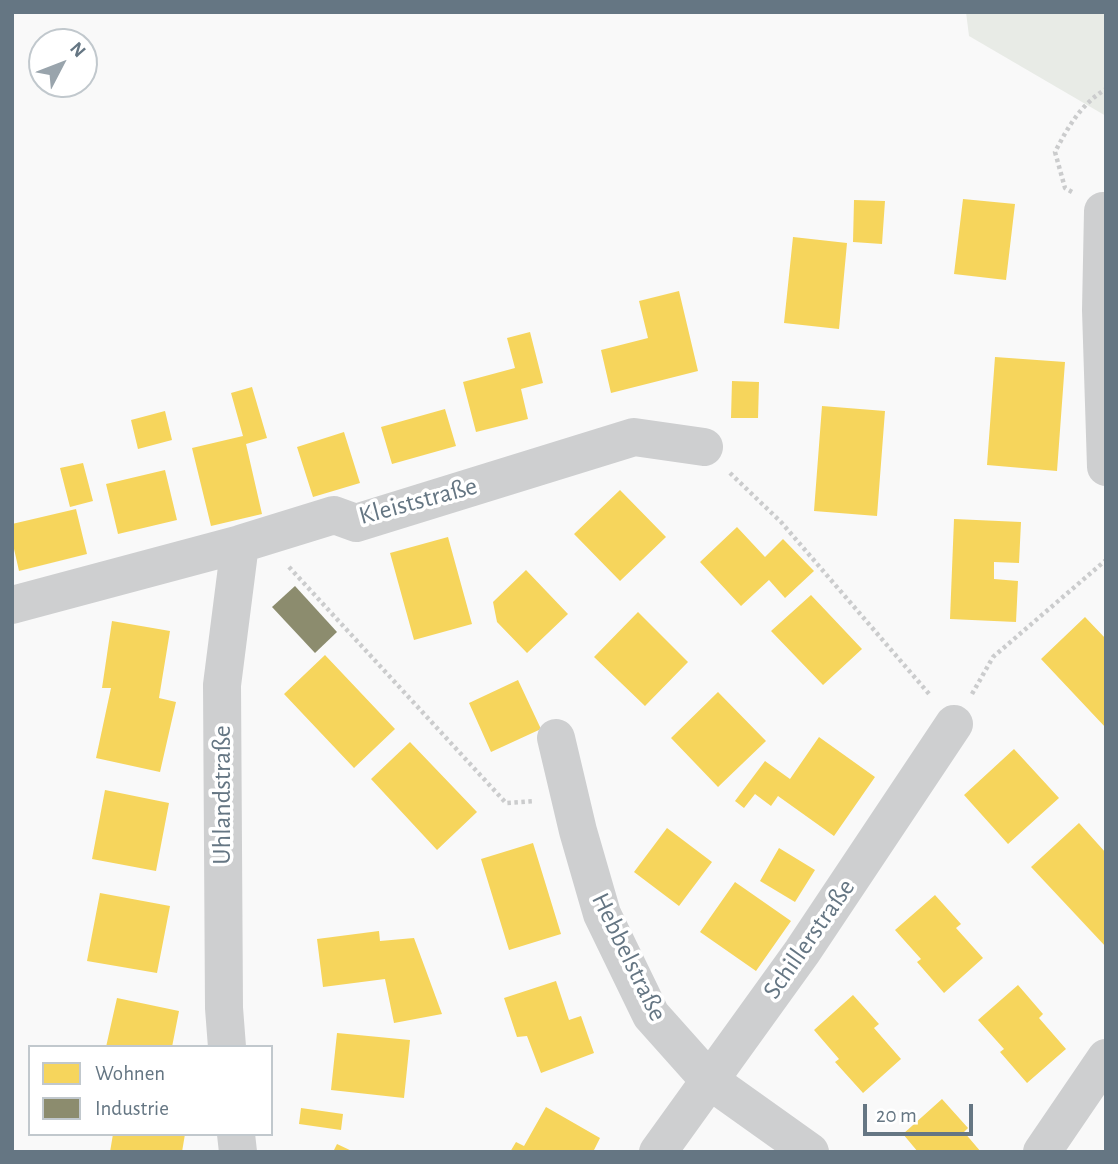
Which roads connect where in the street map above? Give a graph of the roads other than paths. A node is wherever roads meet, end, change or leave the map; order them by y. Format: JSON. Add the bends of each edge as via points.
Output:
{"nodes":[{"id":1,"x":1103,"y":211,"type":"road end"},
{"id":2,"x":704,"y":447,"type":"road end"},
{"id":3,"x":1106,"y":467,"type":"edge"},
{"id":4,"x":251,"y":541,"type":"junction"},
{"id":5,"x":12,"y":605,"type":"edge"},
{"id":6,"x":954,"y":724,"type":"road end"},
{"id":7,"x":556,"y":738,"type":"dead end"},
{"id":8,"x":227,"y":1045,"type":"edge"},
{"id":9,"x":1106,"y":1058,"type":"edge"},
{"id":10,"x":709,"y":1080,"type":"junction"},
{"id":11,"x":659,"y":1152,"type":"edge"},
{"id":12,"x":810,"y":1152,"type":"edge"},
{"id":13,"x":1042,"y":1152,"type":"edge"}],
"edges":[{"from":1,"to":3,"type":"street"},
{"from":2,"to":4,"type":"street","name":"Kleiststraße","via":[[634,437],[356,523],[334,514]]},
{"from":4,"to":5,"type":"street","name":"Kleiststraße"},
{"from":4,"to":8,"type":"street","name":"Uhlandstraße","via":[[222,685]]},
{"from":6,"to":10,"type":"street","name":"Schillerstraße","via":[[802,952]]},
{"from":7,"to":10,"type":"street","name":"Hebbelstraße","via":[[602,914],[651,1015]]},
{"from":9,"to":13,"type":"street"},
{"from":10,"to":11,"type":"street","name":"Schillerstraße"},
{"from":10,"to":12,"type":"street","name":"Hebbelstraße"}]}
